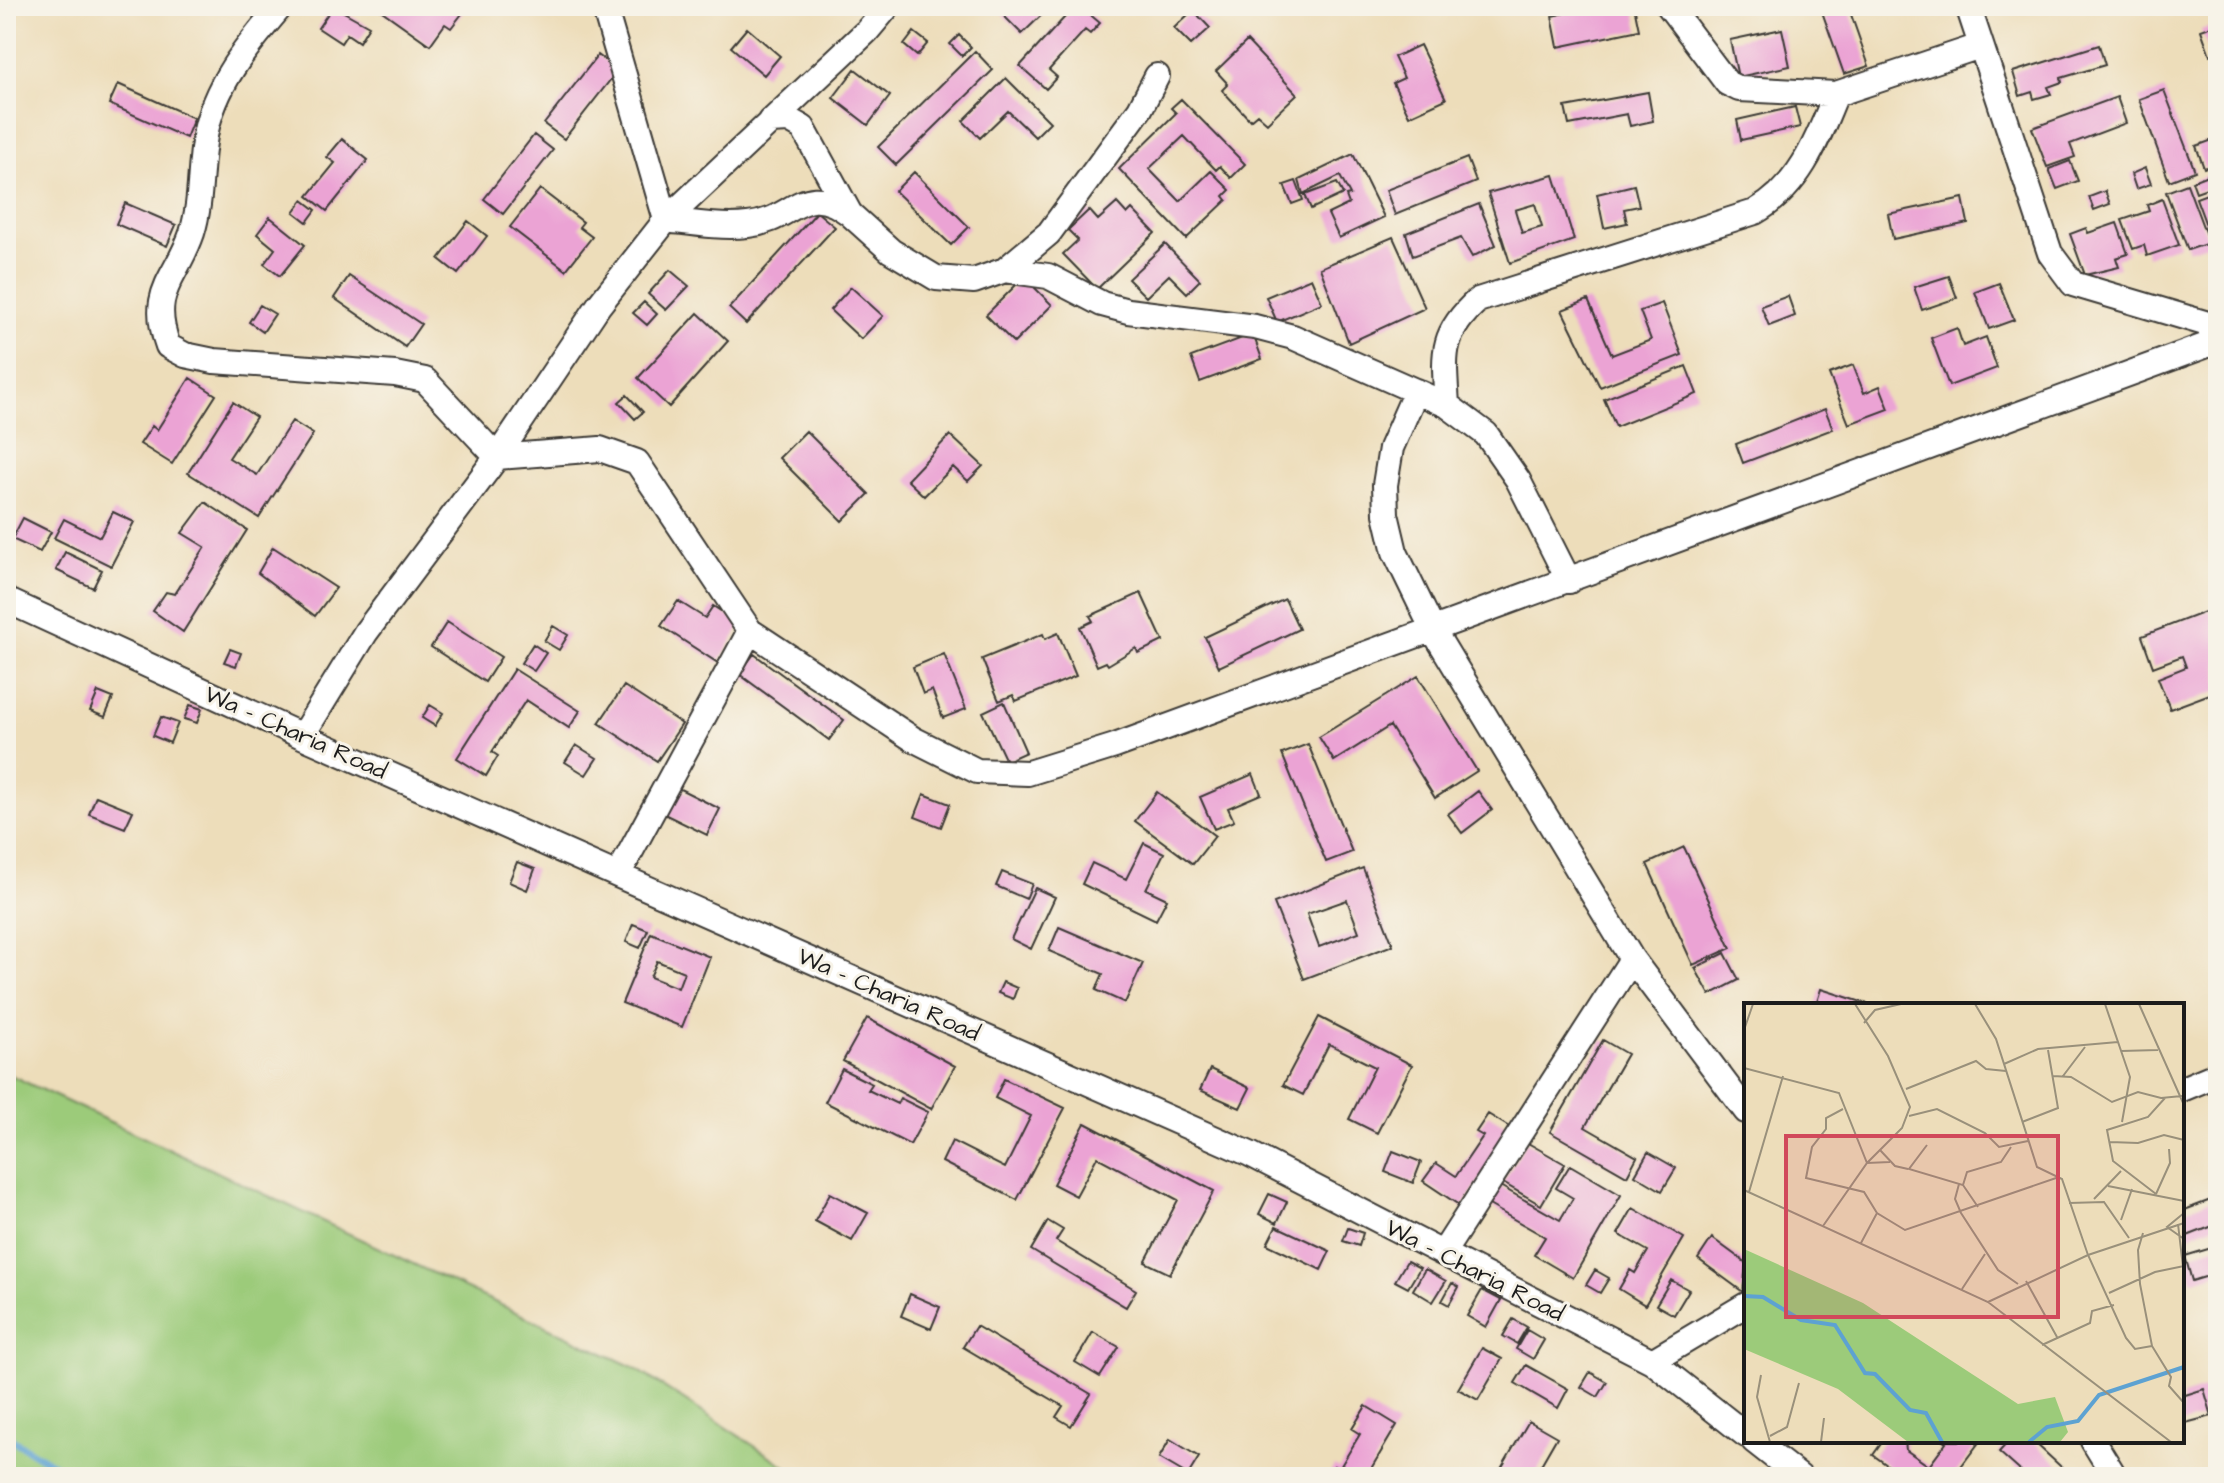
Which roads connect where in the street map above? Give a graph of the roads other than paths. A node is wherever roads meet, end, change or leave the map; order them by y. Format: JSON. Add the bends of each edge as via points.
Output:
{"nodes":[{"id":1,"x":281,"y":6,"type":"edge"},
{"id":2,"x":604,"y":6,"type":"edge"},
{"id":3,"x":888,"y":6,"type":"edge"},
{"id":4,"x":1669,"y":6,"type":"edge"},
{"id":5,"x":1968,"y":6,"type":"edge"},
{"id":6,"x":1980,"y":46,"type":"junction"},
{"id":7,"x":1157,"y":76,"type":"dead end"},
{"id":8,"x":1836,"y":94,"type":"junction"},
{"id":9,"x":770,"y":121,"type":"junction"},
{"id":10,"x":850,"y":214,"type":"junction"},
{"id":11,"x":666,"y":220,"type":"junction"},
{"id":12,"x":1005,"y":270,"type":"junction"},
{"id":13,"x":2218,"y":327,"type":"edge"},
{"id":14,"x":2218,"y":341,"type":"edge"},
{"id":15,"x":1416,"y":391,"type":"junction"},
{"id":16,"x":1447,"y":405,"type":"junction"},
{"id":17,"x":497,"y":457,"type":"junction"},
{"id":18,"x":1569,"y":581,"type":"junction"},
{"id":19,"x":6,"y":600,"type":"edge"},
{"id":20,"x":1433,"y":630,"type":"junction"},
{"id":21,"x":750,"y":631,"type":"junction"},
{"id":22,"x":302,"y":736,"type":"junction"},
{"id":23,"x":618,"y":875,"type":"junction"},
{"id":24,"x":1632,"y":959,"type":"junction"},
{"id":25,"x":2218,"y":1074,"type":"edge"},
{"id":26,"x":2184,"y":1088,"type":"edge"},
{"id":27,"x":1744,"y":1108,"type":"edge"},
{"id":28,"x":1443,"y":1253,"type":"junction"},
{"id":29,"x":1744,"y":1306,"type":"edge"},
{"id":30,"x":1652,"y":1361,"type":"junction"},
{"id":31,"x":1744,"y":1433,"type":"edge"},
{"id":32,"x":1757,"y":1443,"type":"edge"},
{"id":33,"x":2094,"y":1443,"type":"edge"},
{"id":34,"x":1800,"y":1477,"type":"edge"},
{"id":35,"x":2115,"y":1477,"type":"edge"}],
"edges":[{"from":1,"to":17,"type":"street","via":[[244,50],[217,94],[205,135],[191,235],[160,295],[160,324],[168,346],[214,361],[425,380]]},
{"from":2,"to":11,"type":"street"},
{"from":3,"to":9,"type":"street"},
{"from":4,"to":8,"type":"street","via":[[1727,83],[1739,89]]},
{"from":5,"to":6,"type":"street"},
{"from":6,"to":8,"type":"street"},
{"from":6,"to":13,"type":"street","via":[[2050,253],[2073,284]]},
{"from":7,"to":12,"type":"street","via":[[1140,109],[1049,233]]},
{"from":8,"to":16,"type":"street","via":[[1797,176],[1778,198],[1755,212],[1478,300],[1458,318],[1447,338]]},
{"from":9,"to":10,"type":"street","via":[[789,120],[803,128]]},
{"from":9,"to":11,"type":"street"},
{"from":10,"to":11,"type":"street","via":[[827,198],[811,198],[775,219],[748,225]]},
{"from":10,"to":12,"type":"street","via":[[891,251],[936,278],[974,281]]},
{"from":11,"to":17,"type":"street","via":[[599,305]]},
{"from":12,"to":15,"type":"street","via":[[1048,276],[1102,304],[1128,311],[1293,337]]},
{"from":14,"to":18,"type":"street"},
{"from":15,"to":16,"type":"street"},
{"from":15,"to":20,"type":"street","via":[[1391,448],[1386,514],[1395,552]]},
{"from":16,"to":18,"type":"street","via":[[1486,434],[1518,480]]},
{"from":17,"to":21,"type":"street","via":[[600,449],[637,462]]},
{"from":17,"to":22,"type":"street","via":[[366,632]]},
{"from":18,"to":20,"type":"street"},
{"from":19,"to":22,"type":"street","name":"Wa - Charia Road"},
{"from":20,"to":21,"type":"street","via":[[1028,773],[977,771],[913,739]]},
{"from":20,"to":24,"type":"street"},
{"from":21,"to":23,"type":"street"},
{"from":22,"to":23,"type":"street","name":"Wa - Charia Road"},
{"from":23,"to":28,"type":"street","name":"Wa - Charia Road","via":[[1250,1154]]},
{"from":24,"to":27,"type":"street"},
{"from":24,"to":28,"type":"street"},
{"from":25,"to":26,"type":"street"},
{"from":28,"to":30,"type":"street","name":"Wa - Charia Road"},
{"from":29,"to":30,"type":"street"},
{"from":30,"to":31,"type":"street","name":"Wa - Charia Road"},
{"from":32,"to":34,"type":"street"},
{"from":33,"to":35,"type":"street"}]}
